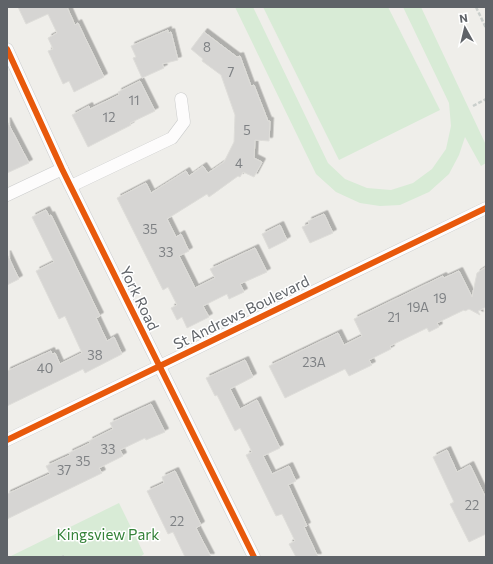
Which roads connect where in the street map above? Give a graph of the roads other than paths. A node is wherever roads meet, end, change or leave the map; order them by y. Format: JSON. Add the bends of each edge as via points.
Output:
{"nodes":[{"id":1,"x":7,"y":49,"type":"edge"},
{"id":2,"x":181,"y":99,"type":"dead end"},
{"id":3,"x":62,"y":169,"type":"junction"},
{"id":4,"x":71,"y":186,"type":"junction"},
{"id":5,"x":7,"y":195,"type":"edge"},
{"id":6,"x":486,"y":208,"type":"edge"},
{"id":7,"x":159,"y":366,"type":"junction"},
{"id":8,"x":7,"y":440,"type":"edge"},
{"id":9,"x":254,"y":557,"type":"edge"}],
"edges":[{"from":1,"to":3,"type":"street","name":"York Road"},
{"from":2,"to":4,"type":"street","via":[[184,122],[172,138]]},
{"from":3,"to":4,"type":"street","name":"York Road"},
{"from":3,"to":5,"type":"street"},
{"from":4,"to":7,"type":"street","name":"York Road"},
{"from":6,"to":7,"type":"street","name":"St Andrews Boulevard"},
{"from":7,"to":8,"type":"street","name":"St Andrews Boulevard"},
{"from":7,"to":9,"type":"street","name":"York Road"}]}
